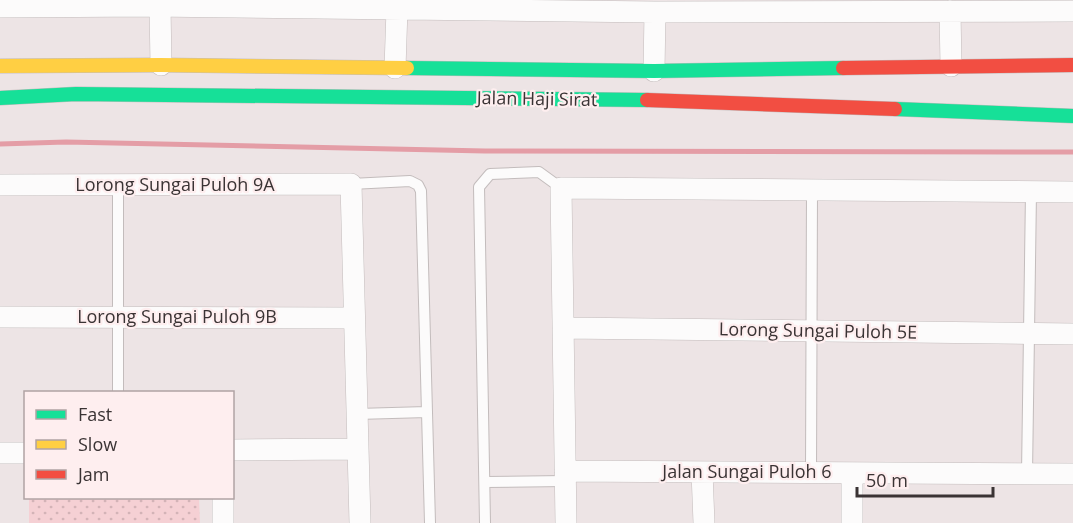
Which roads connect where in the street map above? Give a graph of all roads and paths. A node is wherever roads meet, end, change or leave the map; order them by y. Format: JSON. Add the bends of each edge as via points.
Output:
{"nodes":[{"id":1,"x":154,"y":4,"type":"edge"},
{"id":2,"x":222,"y":4,"type":"edge"},
{"id":3,"x":313,"y":4,"type":"edge"},
{"id":4,"x":397,"y":4,"type":"edge"},
{"id":5,"x":518,"y":5,"type":"edge"},
{"id":6,"x":950,"y":5,"type":"edge"},
{"id":7,"x":1010,"y":5,"type":"edge"},
{"id":8,"x":655,"y":6,"type":"edge"},
{"id":9,"x":819,"y":6,"type":"edge"},
{"id":10,"x":0,"y":7,"type":"edge"},
{"id":11,"x":1073,"y":11,"type":"edge"},
{"id":12,"x":161,"y":65,"type":"junction"},
{"id":13,"x":1073,"y":65,"type":"edge"},
{"id":14,"x":0,"y":66,"type":"edge"},
{"id":15,"x":951,"y":66,"type":"junction"},
{"id":16,"x":395,"y":68,"type":"junction"},
{"id":17,"x":654,"y":71,"type":"junction"},
{"id":18,"x":0,"y":98,"type":"edge"},
{"id":19,"x":1073,"y":116,"type":"edge"},
{"id":20,"x":351,"y":184,"type":"junction"},
{"id":21,"x":0,"y":185,"type":"edge"},
{"id":22,"x":118,"y":186,"type":"junction"},
{"id":23,"x":561,"y":188,"type":"junction"},
{"id":24,"x":812,"y":190,"type":"junction"},
{"id":25,"x":1031,"y":192,"type":"junction"},
{"id":26,"x":1073,"y":192,"type":"edge"},
{"id":27,"x":0,"y":317,"type":"edge"},
{"id":28,"x":118,"y":317,"type":"junction"},
{"id":29,"x":354,"y":318,"type":"junction"},
{"id":30,"x":563,"y":328,"type":"junction"},
{"id":31,"x":812,"y":331,"type":"junction"},
{"id":32,"x":1029,"y":334,"type":"junction"},
{"id":33,"x":1073,"y":334,"type":"edge"},
{"id":34,"x":118,"y":391,"type":"edge"},
{"id":35,"x":427,"y":412,"type":"junction"},
{"id":36,"x":357,"y":414,"type":"junction"},
{"id":37,"x":357,"y":449,"type":"junction"},
{"id":38,"x":234,"y":450,"type":"edge"},
{"id":39,"x":0,"y":453,"type":"edge"},
{"id":40,"x":24,"y":453,"type":"edge"},
{"id":41,"x":702,"y":472,"type":"junction"},
{"id":42,"x":811,"y":473,"type":"junction"},
{"id":43,"x":852,"y":473,"type":"junction"},
{"id":44,"x":1027,"y":474,"type":"junction"},
{"id":45,"x":1073,"y":474,"type":"edge"},
{"id":46,"x":565,"y":476,"type":"junction"},
{"id":47,"x":485,"y":482,"type":"junction"},
{"id":48,"x":223,"y":499,"type":"edge"},
{"id":49,"x":224,"y":523,"type":"edge"},
{"id":50,"x":360,"y":523,"type":"edge"},
{"id":51,"x":430,"y":523,"type":"edge"},
{"id":52,"x":485,"y":523,"type":"edge"},
{"id":53,"x":566,"y":523,"type":"edge"},
{"id":54,"x":704,"y":523,"type":"edge"},
{"id":55,"x":852,"y":523,"type":"edge"}],
"edges":[{"from":1,"to":2,"type":"street"},
{"from":1,"to":10,"type":"street"},
{"from":1,"to":12,"type":"street"},
{"from":2,"to":3,"type":"street"},
{"from":3,"to":4,"type":"street"},
{"from":4,"to":5,"type":"street"},
{"from":4,"to":16,"type":"street"},
{"from":5,"to":8,"type":"street"},
{"from":6,"to":7,"type":"street"},
{"from":6,"to":9,"type":"street"},
{"from":6,"to":15,"type":"street"},
{"from":7,"to":11,"type":"street"},
{"from":8,"to":9,"type":"street"},
{"from":8,"to":17,"type":"street"},
{"from":12,"to":14,"type":"main road","name":"Jalan Haji Sirat"},
{"from":12,"to":16,"type":"main road","name":"Jalan Haji Sirat"},
{"from":13,"to":15,"type":"main road","name":"Jalan Haji Sirat"},
{"from":15,"to":17,"type":"main road","name":"Jalan Haji Sirat"},
{"from":16,"to":17,"type":"main road","name":"Jalan Haji Sirat"},
{"from":18,"to":19,"type":"main road","name":"Jalan Haji Sirat","via":[[76,94],[652,100]]},
{"from":20,"to":22,"type":"street","name":"Lorong Sungai Puloh 9A"},
{"from":20,"to":29,"type":"street"},
{"from":20,"to":35,"type":"lane","via":[[410,181],[421,191]]},
{"from":21,"to":22,"type":"street","name":"Lorong Sungai Puloh 9A"},
{"from":22,"to":28,"type":"lane"},
{"from":23,"to":24,"type":"street"},
{"from":23,"to":30,"type":"street"},
{"from":23,"to":47,"type":"lane","via":[[539,172],[490,174],[479,187]]},
{"from":24,"to":25,"type":"street"},
{"from":24,"to":31,"type":"lane"},
{"from":25,"to":26,"type":"street"},
{"from":25,"to":32,"type":"lane"},
{"from":27,"to":28,"type":"street","name":"Lorong Sungai Puloh 9B"},
{"from":28,"to":29,"type":"street","name":"Lorong Sungai Puloh 9B"},
{"from":28,"to":34,"type":"lane"},
{"from":29,"to":36,"type":"street"},
{"from":30,"to":31,"type":"street","name":"Lorong Sungai Puloh 5E"},
{"from":30,"to":46,"type":"street"},
{"from":31,"to":32,"type":"street","name":"Lorong Sungai Puloh 5E"},
{"from":31,"to":42,"type":"lane"},
{"from":32,"to":33,"type":"street","name":"Lorong Sungai Puloh 5E"},
{"from":32,"to":44,"type":"lane"},
{"from":35,"to":36,"type":"lane"},
{"from":35,"to":51,"type":"lane"},
{"from":36,"to":37,"type":"street"},
{"from":37,"to":38,"type":"street"},
{"from":37,"to":50,"type":"street"},
{"from":39,"to":40,"type":"street"},
{"from":41,"to":42,"type":"street","name":"Jalan Sungai Puloh 6"},
{"from":41,"to":46,"type":"street","name":"Jalan Sungai Puloh 6"},
{"from":41,"to":54,"type":"street"},
{"from":42,"to":43,"type":"street","name":"Jalan Sungai Puloh 6"},
{"from":43,"to":44,"type":"street","name":"Jalan Sungai Puloh 6"},
{"from":43,"to":55,"type":"street"},
{"from":44,"to":45,"type":"street","name":"Jalan Sungai Puloh 6"},
{"from":46,"to":47,"type":"lane"},
{"from":46,"to":53,"type":"street"},
{"from":47,"to":52,"type":"lane"},
{"from":48,"to":49,"type":"street"}]}
